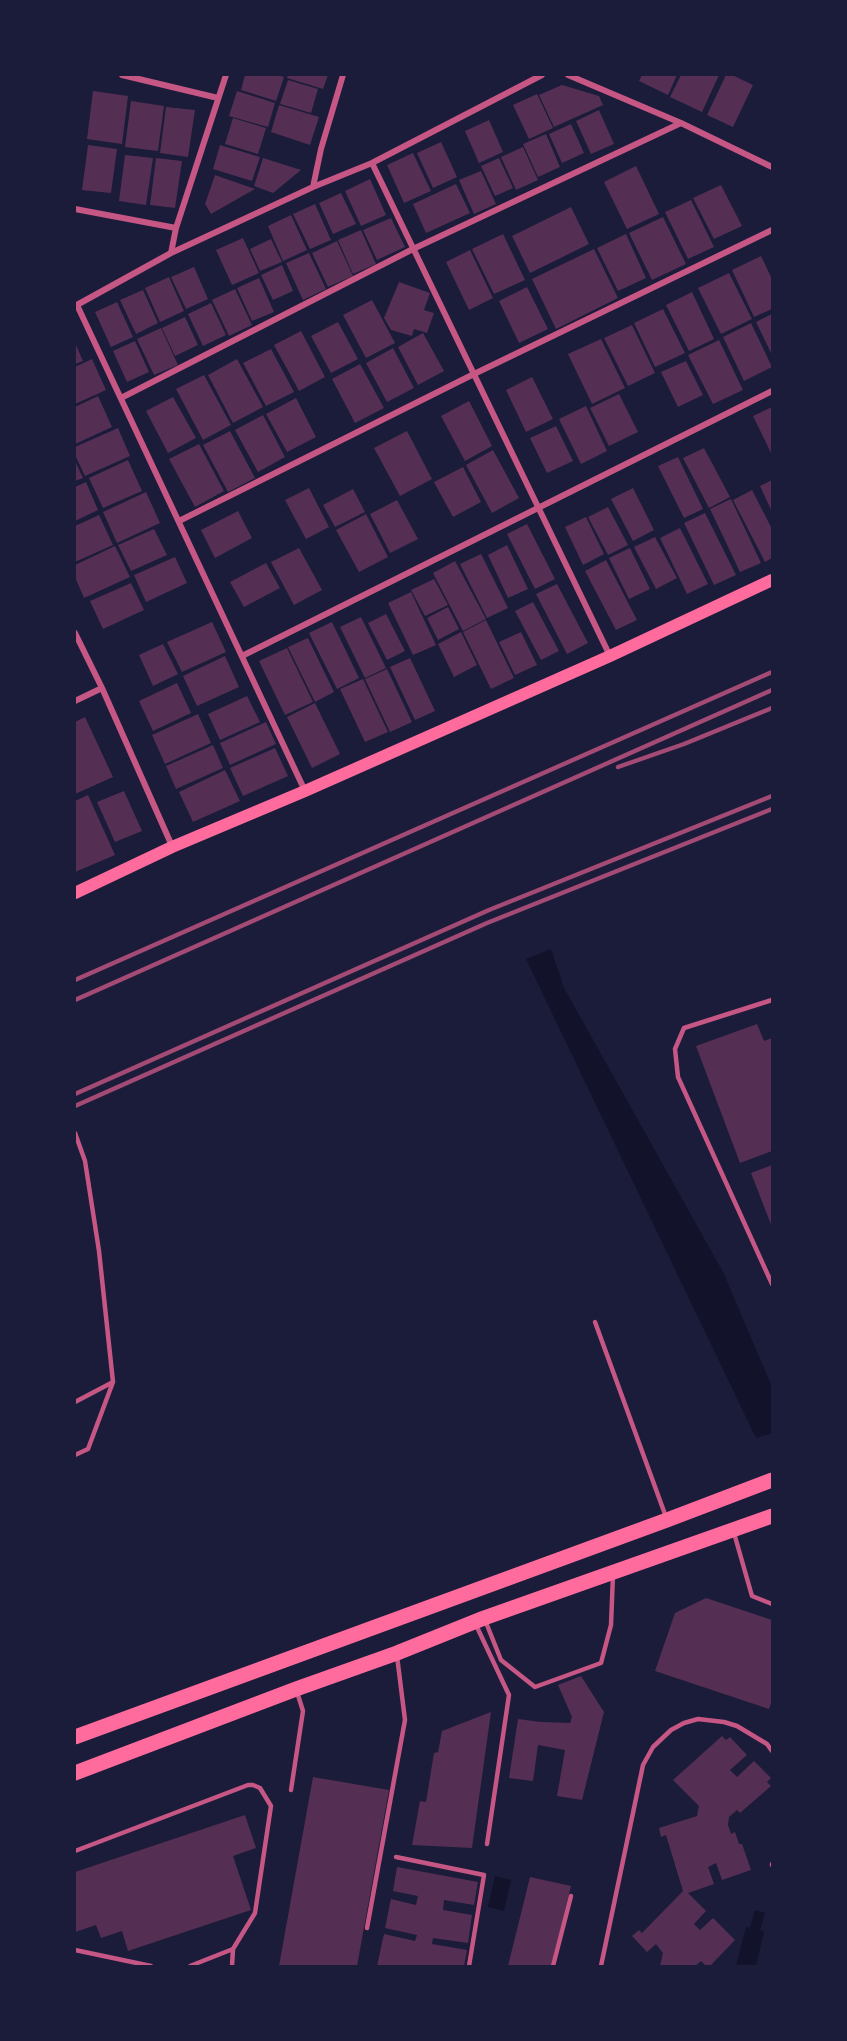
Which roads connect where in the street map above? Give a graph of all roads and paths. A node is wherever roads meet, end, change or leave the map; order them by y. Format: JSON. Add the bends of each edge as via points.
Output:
{"nodes":[{"id":1,"x":122,"y":75,"type":"edge"},
{"id":2,"x":226,"y":75,"type":"edge"},
{"id":3,"x":343,"y":75,"type":"edge"},
{"id":4,"x":542,"y":75,"type":"edge"},
{"id":5,"x":568,"y":75,"type":"edge"},
{"id":6,"x":218,"y":98,"type":"junction"},
{"id":7,"x":681,"y":123,"type":"junction"},
{"id":8,"x":372,"y":163,"type":"junction"},
{"id":9,"x":772,"y":167,"type":"edge"},
{"id":10,"x":313,"y":187,"type":"junction"},
{"id":11,"x":75,"y":209,"type":"edge"},
{"id":12,"x":176,"y":228,"type":"junction"},
{"id":13,"x":772,"y":230,"type":"edge"},
{"id":14,"x":413,"y":249,"type":"junction"},
{"id":15,"x":171,"y":253,"type":"junction"},
{"id":16,"x":76,"y":305,"type":"edge"},
{"id":17,"x":474,"y":374,"type":"junction"},
{"id":18,"x":772,"y":391,"type":"edge"},
{"id":19,"x":121,"y":398,"type":"junction"},
{"id":20,"x":538,"y":507,"type":"junction"},
{"id":21,"x":179,"y":521,"type":"junction"},
{"id":22,"x":772,"y":579,"type":"edge"},
{"id":23,"x":75,"y":633,"type":"edge"},
{"id":24,"x":242,"y":656,"type":"junction"},
{"id":25,"x":610,"y":656,"type":"junction"},
{"id":26,"x":102,"y":688,"type":"junction"},
{"id":27,"x":75,"y":701,"type":"edge"},
{"id":28,"x":305,"y":790,"type":"junction"},
{"id":29,"x":172,"y":847,"type":"junction"},
{"id":30,"x":75,"y":893,"type":"edge"},
{"id":31,"x":772,"y":1000,"type":"edge"},
{"id":32,"x":75,"y":1133,"type":"edge"},
{"id":33,"x":772,"y":1284,"type":"edge"},
{"id":34,"x":595,"y":1322,"type":"dead end"},
{"id":35,"x":113,"y":1382,"type":"junction"},
{"id":36,"x":75,"y":1402,"type":"edge"},
{"id":37,"x":75,"y":1455,"type":"edge"},
{"id":38,"x":772,"y":1480,"type":"edge"},
{"id":39,"x":772,"y":1516,"type":"edge"},
{"id":40,"x":667,"y":1520,"type":"junction"},
{"id":41,"x":734,"y":1530,"type":"junction"},
{"id":42,"x":613,"y":1572,"type":"junction"},
{"id":43,"x":772,"y":1604,"type":"edge"},
{"id":44,"x":480,"y":1620,"type":"junction"},
{"id":45,"x":397,"y":1653,"type":"junction"},
{"id":46,"x":296,"y":1689,"type":"junction"},
{"id":47,"x":75,"y":1737,"type":"edge"},
{"id":48,"x":772,"y":1751,"type":"edge"},
{"id":49,"x":75,"y":1773,"type":"edge"},
{"id":50,"x":291,"y":1790,"type":"dead end"},
{"id":51,"x":487,"y":1844,"type":"dead end"},
{"id":52,"x":75,"y":1851,"type":"edge"},
{"id":53,"x":396,"y":1857,"type":"dead end"},
{"id":54,"x":571,"y":1896,"type":"dead end"},
{"id":55,"x":367,"y":1928,"type":"dead end"},
{"id":56,"x":233,"y":1949,"type":"junction"},
{"id":57,"x":75,"y":1950,"type":"edge"},
{"id":58,"x":151,"y":1966,"type":"edge"},
{"id":59,"x":190,"y":1966,"type":"edge"},
{"id":60,"x":232,"y":1966,"type":"edge"},
{"id":61,"x":469,"y":1966,"type":"edge"},
{"id":62,"x":553,"y":1966,"type":"edge"},
{"id":63,"x":601,"y":1966,"type":"edge"}],
"edges":[{"from":1,"to":6,"type":"street"},
{"from":2,"to":6,"type":"street"},
{"from":3,"to":10,"type":"street"},
{"from":4,"to":8,"type":"street"},
{"from":5,"to":7,"type":"street"},
{"from":6,"to":12,"type":"street"},
{"from":7,"to":9,"type":"street"},
{"from":7,"to":14,"type":"street"},
{"from":8,"to":10,"type":"street"},
{"from":8,"to":14,"type":"street"},
{"from":10,"to":15,"type":"street"},
{"from":11,"to":12,"type":"street"},
{"from":12,"to":15,"type":"street"},
{"from":13,"to":17,"type":"street"},
{"from":14,"to":17,"type":"street"},
{"from":14,"to":19,"type":"street"},
{"from":15,"to":16,"type":"street"},
{"from":16,"to":19,"type":"street"},
{"from":17,"to":20,"type":"street"},
{"from":17,"to":21,"type":"street"},
{"from":18,"to":20,"type":"street"},
{"from":19,"to":21,"type":"street"},
{"from":20,"to":24,"type":"street"},
{"from":20,"to":25,"type":"street"},
{"from":21,"to":24,"type":"street"},
{"from":22,"to":25,"type":"main road"},
{"from":23,"to":26,"type":"street"},
{"from":24,"to":28,"type":"street"},
{"from":25,"to":28,"type":"main road"},
{"from":26,"to":27,"type":"street"},
{"from":26,"to":29,"type":"street"},
{"from":28,"to":29,"type":"main road"},
{"from":29,"to":30,"type":"main road"},
{"from":31,"to":33,"type":"lane","via":[[684,1028],[675,1049],[678,1077]]},
{"from":32,"to":35,"type":"lane","via":[[85,1161],[94,1217]]},
{"from":34,"to":40,"type":"lane"},
{"from":35,"to":36,"type":"lane"},
{"from":35,"to":37,"type":"lane","via":[[88,1449]]},
{"from":38,"to":40,"type":"main road"},
{"from":39,"to":41,"type":"main road"},
{"from":40,"to":47,"type":"main road"},
{"from":41,"to":42,"type":"main road"},
{"from":41,"to":43,"type":"lane","via":[[752,1596]]},
{"from":42,"to":44,"type":"main road"},
{"from":42,"to":44,"type":"lane","via":[[612,1625],[601,1663],[535,1687],[501,1660]]},
{"from":44,"to":45,"type":"main road"},
{"from":44,"to":51,"type":"lane","via":[[509,1695]]},
{"from":45,"to":46,"type":"main road"},
{"from":45,"to":55,"type":"lane","via":[[405,1720]]},
{"from":46,"to":49,"type":"main road"},
{"from":46,"to":50,"type":"lane","via":[[303,1711]]},
{"from":48,"to":63,"type":"lane","via":[[737,1726],[698,1719],[671,1730],[653,1747],[643,1765]]},
{"from":52,"to":56,"type":"lane","via":[[248,1785],[260,1788],[271,1806],[255,1913]]},
{"from":53,"to":61,"type":"lane","via":[[484,1875]]},
{"from":54,"to":62,"type":"lane"},
{"from":56,"to":59,"type":"lane"},
{"from":56,"to":60,"type":"lane"},
{"from":57,"to":58,"type":"lane"}]}
